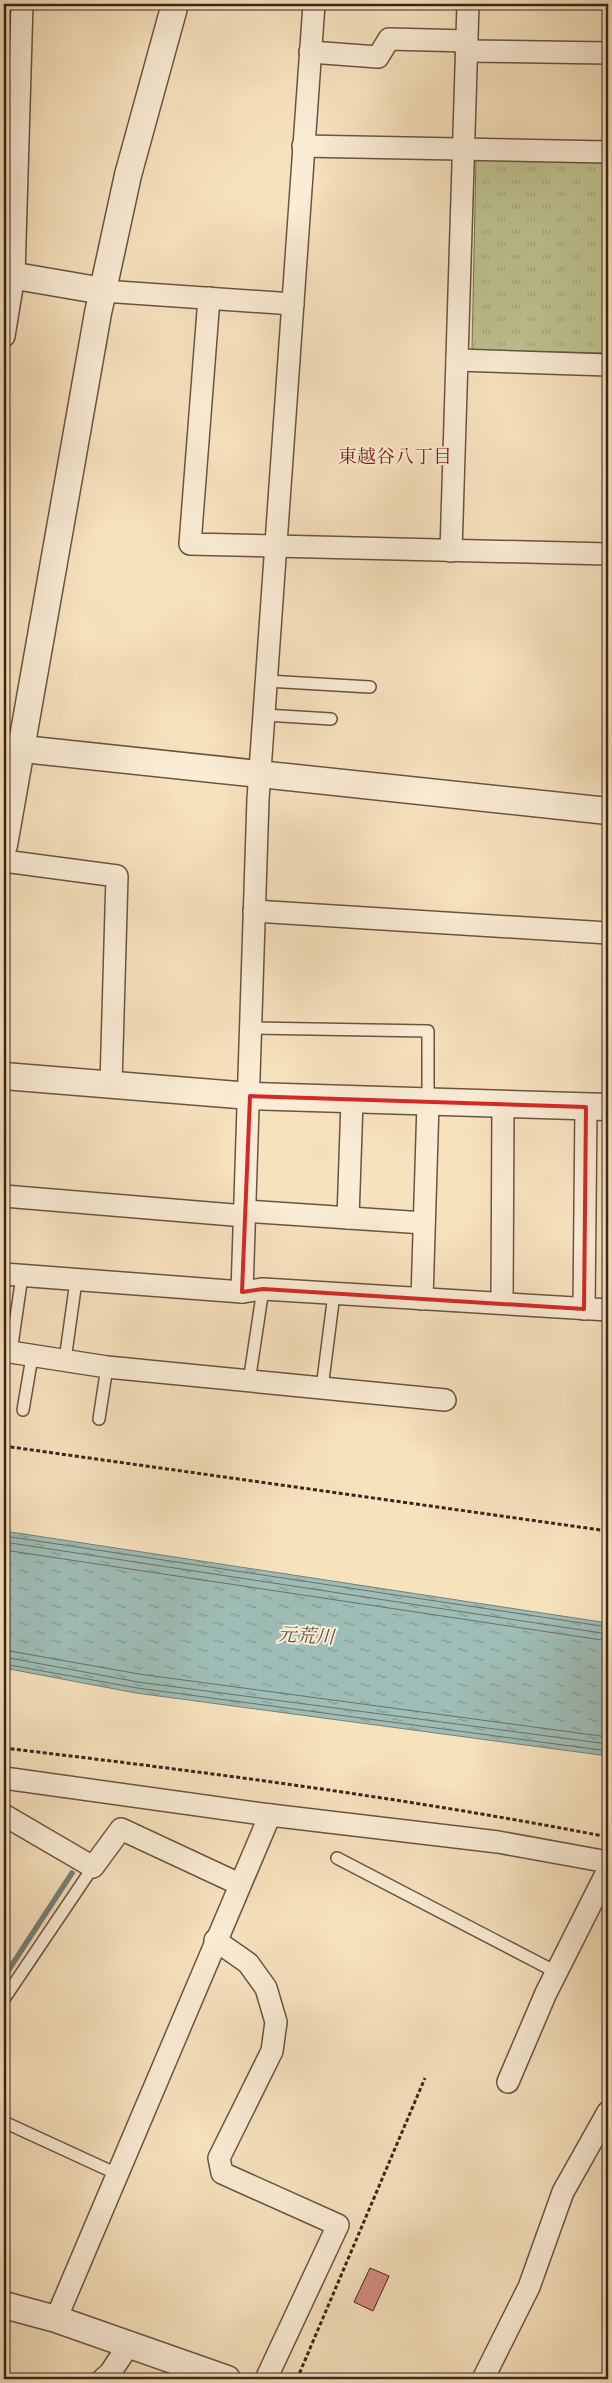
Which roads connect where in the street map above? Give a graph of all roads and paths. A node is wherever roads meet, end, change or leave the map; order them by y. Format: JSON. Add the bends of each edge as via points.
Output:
{"nodes":[{"id":1,"x":22,"y":4,"type":"edge"},
{"id":2,"x":175,"y":4,"type":"edge"},
{"id":3,"x":314,"y":4,"type":"edge"},
{"id":4,"x":468,"y":4,"type":"edge"},
{"id":5,"x":466,"y":46,"type":"junction"},
{"id":6,"x":310,"y":52,"type":"junction"},
{"id":7,"x":608,"y":53,"type":"edge"},
{"id":8,"x":303,"y":146,"type":"junction"},
{"id":9,"x":464,"y":149,"type":"junction"},
{"id":10,"x":608,"y":152,"type":"edge"},
{"id":11,"x":9,"y":274,"type":"edge"},
{"id":12,"x":103,"y":291,"type":"junction"},
{"id":13,"x":209,"y":298,"type":"junction"},
{"id":14,"x":293,"y":304,"type":"junction"},
{"id":15,"x":4,"y":336,"type":"edge"},
{"id":16,"x":457,"y":360,"type":"junction"},
{"id":17,"x":608,"y":365,"type":"edge"},
{"id":18,"x":276,"y":547,"type":"junction"},
{"id":19,"x":451,"y":551,"type":"junction"},
{"id":20,"x":608,"y":554,"type":"edge"},
{"id":21,"x":267,"y":681,"type":"junction"},
{"id":22,"x":370,"y":687,"type":"dead end"},
{"id":23,"x":265,"y":715,"type":"junction"},
{"id":24,"x":331,"y":719,"type":"dead end"},
{"id":25,"x":12,"y":748,"type":"edge"},
{"id":26,"x":260,"y":774,"type":"junction"},
{"id":27,"x":608,"y":811,"type":"edge"},
{"id":28,"x":4,"y":845,"type":"edge"},
{"id":29,"x":4,"y":861,"type":"edge"},
{"id":30,"x":254,"y":912,"type":"junction"},
{"id":31,"x":608,"y":932,"type":"edge"},
{"id":32,"x":252,"y":1028,"type":"junction"},
{"id":33,"x":4,"y":1076,"type":"edge"},
{"id":34,"x":111,"y":1084,"type":"junction"},
{"id":35,"x":250,"y":1096,"type":"junction"},
{"id":36,"x":352,"y":1101,"type":"junction"},
{"id":37,"x":428,"y":1103,"type":"junction"},
{"id":38,"x":503,"y":1105,"type":"junction"},
{"id":39,"x":597,"y":1107,"type":"edge"},
{"id":40,"x":4,"y":1196,"type":"edge"},
{"id":41,"x":245,"y":1214,"type":"junction"},
{"id":42,"x":348,"y":1218,"type":"junction"},
{"id":43,"x":424,"y":1223,"type":"junction"},
{"id":44,"x":13,"y":1275,"type":"edge"},
{"id":45,"x":76,"y":1281,"type":"junction"},
{"id":46,"x":253,"y":1290,"type":"junction"},
{"id":47,"x":334,"y":1294,"type":"junction"},
{"id":48,"x":422,"y":1299,"type":"junction"},
{"id":49,"x":502,"y":1303,"type":"junction"},
{"id":50,"x":584,"y":1310,"type":"junction"},
{"id":51,"x":608,"y":1310,"type":"edge"},
{"id":52,"x":7,"y":1352,"type":"edge"},
{"id":53,"x":32,"y":1357,"type":"junction"},
{"id":54,"x":65,"y":1360,"type":"junction"},
{"id":55,"x":107,"y":1367,"type":"junction"},
{"id":56,"x":249,"y":1382,"type":"junction"},
{"id":57,"x":322,"y":1388,"type":"junction"},
{"id":58,"x":445,"y":1400,"type":"dead end"},
{"id":59,"x":23,"y":1410,"type":"dead end"},
{"id":60,"x":99,"y":1419,"type":"dead end"},
{"id":61,"x":4,"y":1446,"type":"edge"},
{"id":62,"x":608,"y":1531,"type":"edge"},
{"id":63,"x":4,"y":1748,"type":"edge"},
{"id":64,"x":4,"y":1778,"type":"edge"},
{"id":65,"x":4,"y":1814,"type":"edge"},
{"id":66,"x":270,"y":1815,"type":"junction"},
{"id":67,"x":608,"y":1837,"type":"edge"},
{"id":68,"x":337,"y":1858,"type":"dead end"},
{"id":69,"x":608,"y":1862,"type":"edge"},
{"id":70,"x":93,"y":1867,"type":"junction"},
{"id":71,"x":608,"y":1870,"type":"edge"},
{"id":72,"x":239,"y":1884,"type":"junction"},
{"id":73,"x":215,"y":1940,"type":"junction"},
{"id":74,"x":556,"y":1972,"type":"junction"},
{"id":75,"x":4,"y":2000,"type":"edge"},
{"id":76,"x":425,"y":2078,"type":"dead end"},
{"id":77,"x":508,"y":2082,"type":"dead end"},
{"id":78,"x":608,"y":2112,"type":"edge"},
{"id":79,"x":4,"y":2122,"type":"edge"},
{"id":80,"x":601,"y":2141,"type":"edge"},
{"id":81,"x":117,"y":2174,"type":"junction"},
{"id":82,"x":4,"y":2305,"type":"edge"},
{"id":83,"x":56,"y":2320,"type":"junction"},
{"id":84,"x":128,"y":2346,"type":"junction"},
{"id":85,"x":103,"y":2379,"type":"edge"},
{"id":86,"x":227,"y":2379,"type":"edge"},
{"id":87,"x":266,"y":2379,"type":"edge"},
{"id":88,"x":297,"y":2379,"type":"edge"},
{"id":89,"x":483,"y":2379,"type":"edge"}],
"edges":[{"from":1,"to":11,"type":"street"},
{"from":2,"to":12,"type":"street","via":[[128,175]]},
{"from":3,"to":6,"type":"street"},
{"from":4,"to":5,"type":"street"},
{"from":5,"to":6,"type":"street","via":[[389,39],[378,56]]},
{"from":5,"to":7,"type":"street"},
{"from":5,"to":9,"type":"street"},
{"from":6,"to":8,"type":"street"},
{"from":8,"to":9,"type":"street"},
{"from":8,"to":14,"type":"street"},
{"from":9,"to":10,"type":"street"},
{"from":9,"to":16,"type":"street"},
{"from":11,"to":12,"type":"street"},
{"from":11,"to":15,"type":"street"},
{"from":12,"to":13,"type":"street"},
{"from":12,"to":25,"type":"street"},
{"from":13,"to":14,"type":"street"},
{"from":13,"to":18,"type":"street","via":[[190,544]]},
{"from":14,"to":18,"type":"street"},
{"from":16,"to":17,"type":"street"},
{"from":16,"to":19,"type":"street"},
{"from":18,"to":19,"type":"street"},
{"from":18,"to":21,"type":"street"},
{"from":19,"to":20,"type":"street"},
{"from":21,"to":22,"type":"lane"},
{"from":21,"to":23,"type":"street"},
{"from":23,"to":24,"type":"lane"},
{"from":23,"to":26,"type":"street"},
{"from":25,"to":26,"type":"street"},
{"from":25,"to":28,"type":"street"},
{"from":26,"to":27,"type":"street"},
{"from":26,"to":30,"type":"street"},
{"from":29,"to":34,"type":"street","via":[[117,876]]},
{"from":30,"to":31,"type":"street"},
{"from":30,"to":32,"type":"street"},
{"from":32,"to":35,"type":"street"},
{"from":32,"to":37,"type":"lane","via":[[428,1031]]},
{"from":33,"to":34,"type":"street"},
{"from":34,"to":35,"type":"street"},
{"from":35,"to":36,"type":"street"},
{"from":35,"to":41,"type":"street"},
{"from":36,"to":37,"type":"street"},
{"from":36,"to":42,"type":"street"},
{"from":37,"to":38,"type":"street"},
{"from":37,"to":43,"type":"street"},
{"from":38,"to":39,"type":"street"},
{"from":38,"to":49,"type":"street"},
{"from":39,"to":50,"type":"street"},
{"from":40,"to":41,"type":"street"},
{"from":41,"to":42,"type":"street"},
{"from":41,"to":46,"type":"street"},
{"from":42,"to":43,"type":"street"},
{"from":43,"to":48,"type":"street"},
{"from":44,"to":45,"type":"street"},
{"from":44,"to":52,"type":"lane"},
{"from":45,"to":46,"type":"street"},
{"from":45,"to":54,"type":"lane"},
{"from":46,"to":47,"type":"street"},
{"from":46,"to":56,"type":"lane"},
{"from":47,"to":48,"type":"street"},
{"from":47,"to":57,"type":"lane"},
{"from":48,"to":49,"type":"street"},
{"from":49,"to":50,"type":"street"},
{"from":50,"to":51,"type":"street"},
{"from":52,"to":53,"type":"street"},
{"from":53,"to":54,"type":"street"},
{"from":53,"to":59,"type":"lane"},
{"from":54,"to":55,"type":"street"},
{"from":55,"to":56,"type":"street"},
{"from":55,"to":60,"type":"lane"},
{"from":56,"to":57,"type":"street"},
{"from":57,"to":58,"type":"street"},
{"from":61,"to":62,"type":"path"},
{"from":63,"to":67,"type":"path","via":[[491,1814]]},
{"from":64,"to":66,"type":"street"},
{"from":65,"to":70,"type":"street"},
{"from":66,"to":69,"type":"street","via":[[498,1842]]},
{"from":66,"to":72,"type":"street"},
{"from":68,"to":74,"type":"lane"},
{"from":70,"to":72,"type":"street","via":[[121,1829]]},
{"from":70,"to":75,"type":"lane"},
{"from":71,"to":74,"type":"street"},
{"from":72,"to":73,"type":"street"},
{"from":73,"to":81,"type":"street"},
{"from":73,"to":87,"type":"street","via":[[248,1963],[266,1988],[276,2022],[272,2051],[219,2158],[222,2173],[338,2225]]},
{"from":74,"to":77,"type":"street"},
{"from":76,"to":88,"type":"path"},
{"from":78,"to":80,"type":"street"},
{"from":79,"to":81,"type":"lane"},
{"from":80,"to":89,"type":"street","via":[[563,2192],[529,2287]]},
{"from":81,"to":83,"type":"street"},
{"from":82,"to":83,"type":"street"},
{"from":83,"to":84,"type":"street"},
{"from":84,"to":85,"type":"street"},
{"from":84,"to":86,"type":"street"}]}
